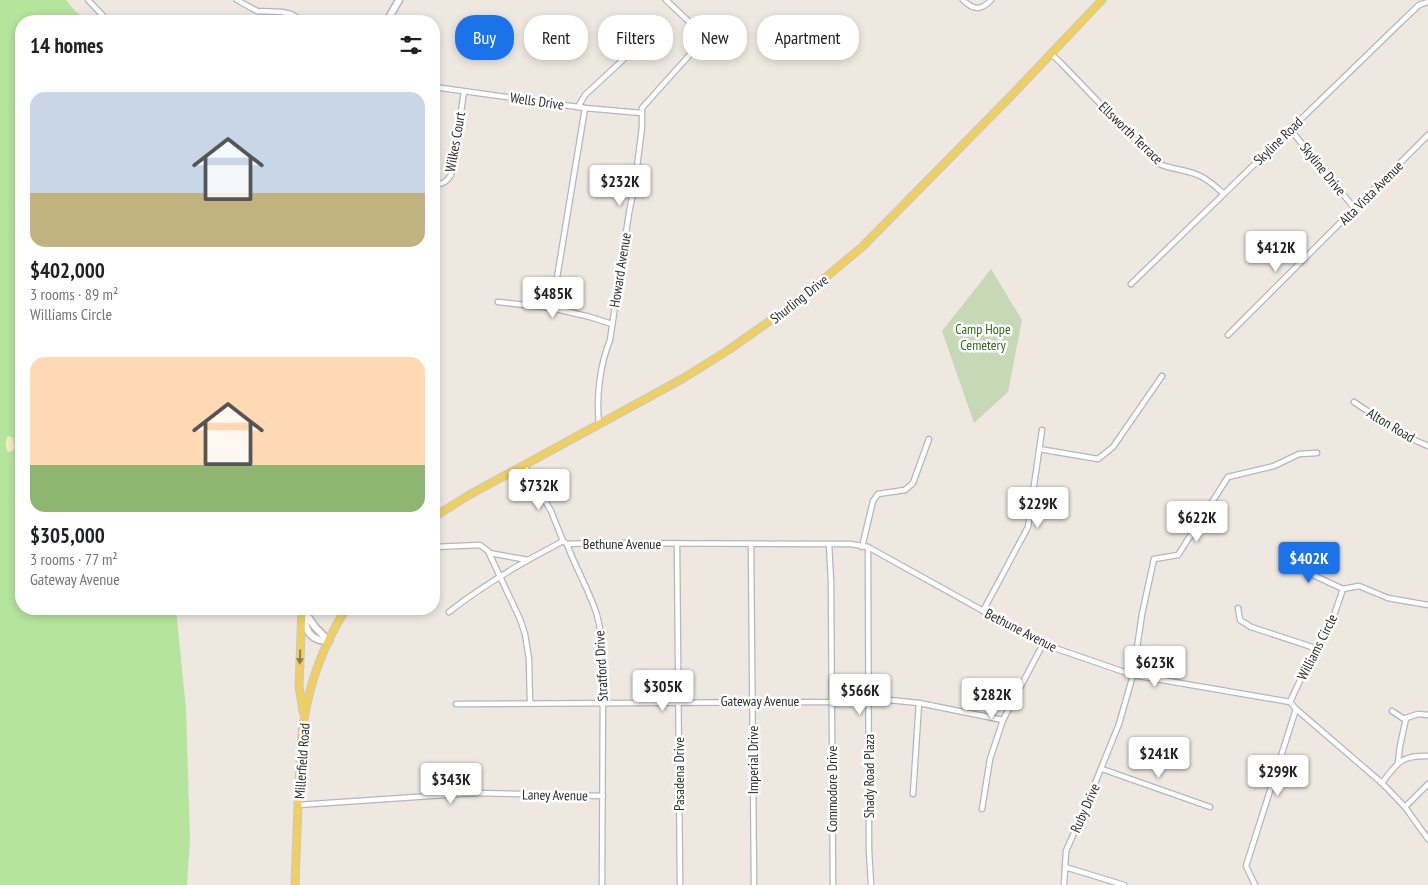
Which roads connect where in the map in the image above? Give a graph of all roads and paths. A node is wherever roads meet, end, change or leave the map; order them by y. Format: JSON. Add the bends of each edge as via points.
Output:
{"nodes":[{"id":1,"x":88,"y":0,"type":"edge"},
{"id":2,"x":238,"y":0,"type":"edge"},
{"id":3,"x":399,"y":0,"type":"edge"},
{"id":4,"x":666,"y":0,"type":"edge"},
{"id":5,"x":963,"y":0,"type":"edge"},
{"id":6,"x":991,"y":0,"type":"edge"},
{"id":7,"x":1102,"y":0,"type":"edge"},
{"id":8,"x":1428,"y":2,"type":"edge"},
{"id":9,"x":102,"y":15,"type":"edge"},
{"id":10,"x":293,"y":15,"type":"edge"},
{"id":11,"x":390,"y":15,"type":"edge"},
{"id":12,"x":683,"y":16,"type":"edge"},
{"id":13,"x":1051,"y":54,"type":"junction"},
{"id":14,"x":623,"y":60,"type":"edge"},
{"id":15,"x":686,"y":60,"type":"edge"},
{"id":16,"x":440,"y":88,"type":"edge"},
{"id":17,"x":464,"y":92,"type":"junction"},
{"id":18,"x":578,"y":107,"type":"junction"},
{"id":19,"x":585,"y":108,"type":"junction"},
{"id":20,"x":641,"y":113,"type":"junction"},
{"id":21,"x":1290,"y":129,"type":"junction"},
{"id":22,"x":1428,"y":135,"type":"edge"},
{"id":23,"x":440,"y":184,"type":"edge"},
{"id":24,"x":1223,"y":193,"type":"junction"},
{"id":25,"x":1355,"y":209,"type":"junction"},
{"id":26,"x":1131,"y":284,"type":"dead end"},
{"id":27,"x":498,"y":302,"type":"dead end"},
{"id":28,"x":552,"y":308,"type":"junction"},
{"id":29,"x":612,"y":324,"type":"junction"},
{"id":30,"x":1228,"y":335,"type":"dead end"},
{"id":31,"x":1162,"y":376,"type":"dead end"},
{"id":32,"x":1354,"y":402,"type":"dead end"},
{"id":33,"x":599,"y":424,"type":"junction"},
{"id":34,"x":1042,"y":430,"type":"dead end"},
{"id":35,"x":929,"y":439,"type":"dead end"},
{"id":36,"x":1428,"y":446,"type":"edge"},
{"id":37,"x":1040,"y":450,"type":"junction"},
{"id":38,"x":1317,"y":453,"type":"dead end"},
{"id":39,"x":524,"y":466,"type":"junction"},
{"id":40,"x":440,"y":513,"type":"edge"},
{"id":41,"x":565,"y":542,"type":"junction"},
{"id":42,"x":677,"y":544,"type":"junction"},
{"id":43,"x":750,"y":544,"type":"junction"},
{"id":44,"x":829,"y":544,"type":"junction"},
{"id":45,"x":440,"y":547,"type":"edge"},
{"id":46,"x":865,"y":547,"type":"junction"},
{"id":47,"x":489,"y":554,"type":"junction"},
{"id":48,"x":1286,"y":558,"type":"dead end"},
{"id":49,"x":528,"y":560,"type":"junction"},
{"id":50,"x":500,"y":576,"type":"junction"},
{"id":51,"x":1343,"y":589,"type":"junction"},
{"id":52,"x":1428,"y":604,"type":"edge"},
{"id":53,"x":1238,"y":608,"type":"dead end"},
{"id":54,"x":983,"y":611,"type":"junction"},
{"id":55,"x":449,"y":612,"type":"dead end"},
{"id":56,"x":304,"y":615,"type":"edge"},
{"id":57,"x":307,"y":615,"type":"edge"},
{"id":58,"x":343,"y":615,"type":"edge"},
{"id":59,"x":329,"y":641,"type":"junction"},
{"id":60,"x":1043,"y":644,"type":"junction"},
{"id":61,"x":1318,"y":649,"type":"junction"},
{"id":62,"x":1133,"y":675,"type":"junction"},
{"id":63,"x":869,"y":698,"type":"junction"},
{"id":64,"x":679,"y":702,"type":"junction"},
{"id":65,"x":752,"y":702,"type":"junction"},
{"id":66,"x":831,"y":702,"type":"junction"},
{"id":67,"x":1290,"y":702,"type":"junction"},
{"id":68,"x":530,"y":703,"type":"junction"},
{"id":69,"x":603,"y":703,"type":"junction"},
{"id":70,"x":919,"y":703,"type":"junction"},
{"id":71,"x":456,"y":704,"type":"dead end"},
{"id":72,"x":1296,"y":709,"type":"junction"},
{"id":73,"x":1392,"y":711,"type":"dead end"},
{"id":74,"x":1428,"y":715,"type":"edge"},
{"id":75,"x":304,"y":718,"type":"junction"},
{"id":76,"x":1406,"y":718,"type":"junction"},
{"id":77,"x":1003,"y":720,"type":"junction"},
{"id":78,"x":1428,"y":756,"type":"edge"},
{"id":79,"x":1398,"y":762,"type":"junction"},
{"id":80,"x":1102,"y":769,"type":"junction"},
{"id":81,"x":1382,"y":783,"type":"junction"},
{"id":82,"x":1428,"y":784,"type":"edge"},
{"id":83,"x":913,"y":794,"type":"dead end"},
{"id":84,"x":603,"y":796,"type":"junction"},
{"id":85,"x":298,"y":805,"type":"junction"},
{"id":86,"x":1210,"y":807,"type":"dead end"},
{"id":87,"x":1405,"y":807,"type":"junction"},
{"id":88,"x":982,"y":810,"type":"dead end"},
{"id":89,"x":1428,"y":839,"type":"edge"},
{"id":90,"x":1065,"y":867,"type":"junction"},
{"id":91,"x":295,"y":885,"type":"edge"},
{"id":92,"x":602,"y":885,"type":"edge"},
{"id":93,"x":680,"y":885,"type":"edge"},
{"id":94,"x":754,"y":885,"type":"edge"},
{"id":95,"x":833,"y":885,"type":"edge"},
{"id":96,"x":871,"y":885,"type":"edge"},
{"id":97,"x":1064,"y":885,"type":"edge"},
{"id":98,"x":1124,"y":885,"type":"edge"},
{"id":99,"x":1255,"y":885,"type":"edge"}],
"edges":[{"from":1,"to":9,"type":"street"},
{"from":2,"to":10,"type":"street","via":[[257,10]]},
{"from":3,"to":11,"type":"main road"},
{"from":4,"to":12,"type":"street"},
{"from":5,"to":6,"type":"street","via":[[974,8],[982,7]]},
{"from":7,"to":13,"type":"main road","name":"Shurling Drive"},
{"from":8,"to":21,"type":"street","name":"Skyline Road","via":[[1419,5]]},
{"from":13,"to":24,"type":"street","name":"Ellsworth Terrace","via":[[1157,163],[1200,176]]},
{"from":13,"to":33,"type":"main road","name":"Shurling Drive","via":[[862,247],[807,293],[727,351]]},
{"from":14,"to":18,"type":"street","via":[[585,95]]},
{"from":15,"to":20,"type":"street","via":[[645,103]]},
{"from":16,"to":17,"type":"street","name":"Wells Drive"},
{"from":17,"to":18,"type":"street","name":"Wells Drive"},
{"from":17,"to":23,"type":"street","name":"Wilkes Court","via":[[451,175]]},
{"from":18,"to":19,"type":"street","name":"Wells Drive"},
{"from":19,"to":20,"type":"street","name":"Wells Drive"},
{"from":19,"to":28,"type":"street"},
{"from":20,"to":29,"type":"street","name":"Howard Avenue","via":[[635,183]]},
{"from":21,"to":24,"type":"street","name":"Skyline Road"},
{"from":21,"to":25,"type":"street","name":"Skyline Drive"},
{"from":22,"to":25,"type":"street","name":"Alta Vista Avenue"},
{"from":24,"to":26,"type":"street","name":"Skyline Road"},
{"from":25,"to":30,"type":"street","name":"Alta Vista Avenue"},
{"from":27,"to":28,"type":"street"},
{"from":28,"to":29,"type":"street"},
{"from":29,"to":33,"type":"street","name":"Howard Avenue","via":[[603,358],[598,397]]},
{"from":31,"to":37,"type":"street","via":[[1114,447],[1098,459]]},
{"from":32,"to":36,"type":"street","name":"Alton Road","via":[[1405,436]]},
{"from":33,"to":39,"type":"main road","name":"Shurling Drive"},
{"from":34,"to":37,"type":"street"},
{"from":35,"to":46,"type":"street","name":"Shady Road Plaza","via":[[913,483],[905,490],[878,494],[873,500]]},
{"from":37,"to":54,"type":"street","via":[[1028,527]]},
{"from":38,"to":62,"type":"street","name":"Ruby Drive","via":[[1299,454],[1274,466],[1228,477],[1178,555],[1154,559]]},
{"from":39,"to":40,"type":"main road","name":"Shurling Drive"},
{"from":39,"to":41,"type":"street","name":"Stratford Drive"},
{"from":41,"to":42,"type":"street","name":"Bethune Avenue"},
{"from":41,"to":49,"type":"street","name":"Bethune Avenue"},
{"from":41,"to":69,"type":"street","name":"Stratford Drive","via":[[600,627]]},
{"from":42,"to":43,"type":"street","name":"Bethune Avenue"},
{"from":42,"to":64,"type":"street","name":"Pasadena Drive"},
{"from":43,"to":44,"type":"street","name":"Bethune Avenue"},
{"from":43,"to":65,"type":"street","name":"Imperial Drive"},
{"from":44,"to":46,"type":"street","name":"Bethune Avenue"},
{"from":44,"to":66,"type":"street","name":"Commodore Drive"},
{"from":45,"to":47,"type":"street","via":[[480,545]]},
{"from":46,"to":54,"type":"street","name":"Bethune Avenue"},
{"from":46,"to":63,"type":"street","name":"Shady Road Plaza"},
{"from":47,"to":49,"type":"street"},
{"from":47,"to":50,"type":"street"},
{"from":48,"to":51,"type":"street"},
{"from":49,"to":50,"type":"street"},
{"from":50,"to":55,"type":"street"},
{"from":50,"to":68,"type":"street","via":[[525,634]]},
{"from":51,"to":52,"type":"street","via":[[1359,586],[1388,598]]},
{"from":51,"to":61,"type":"street","name":"Williams Circle","via":[[1330,627]]},
{"from":53,"to":61,"type":"street","via":[[1240,620],[1251,627]]},
{"from":54,"to":60,"type":"street","name":"Bethune Avenue"},
{"from":56,"to":75,"type":"main road","one_way":true,"via":[[300,686]]},
{"from":57,"to":59,"type":"main road"},
{"from":58,"to":59,"type":"main road"},
{"from":59,"to":75,"type":"main road","name":"Millerfield Road"},
{"from":60,"to":62,"type":"street","name":"Bethune Avenue"},
{"from":60,"to":77,"type":"street"},
{"from":61,"to":67,"type":"street","name":"Williams Circle"},
{"from":62,"to":67,"type":"street","name":"Bethune Avenue"},
{"from":62,"to":80,"type":"street","name":"Ruby Drive"},
{"from":63,"to":66,"type":"street","name":"Gateway Avenue"},
{"from":63,"to":70,"type":"street","name":"Gateway Avenue"},
{"from":63,"to":96,"type":"street","name":"Shady Road Plaza"},
{"from":64,"to":65,"type":"street","name":"Gateway Avenue"},
{"from":64,"to":69,"type":"street","name":"Gateway Avenue"},
{"from":64,"to":93,"type":"street","name":"Pasadena Drive"},
{"from":65,"to":66,"type":"street","name":"Gateway Avenue"},
{"from":65,"to":94,"type":"street","name":"Imperial Drive"},
{"from":66,"to":95,"type":"street","name":"Commodore Drive"},
{"from":67,"to":72,"type":"street"},
{"from":68,"to":69,"type":"street","name":"Gateway Avenue"},
{"from":68,"to":71,"type":"street","name":"Gateway Avenue"},
{"from":69,"to":84,"type":"street","name":"Stratford Drive"},
{"from":70,"to":77,"type":"street","name":"Gateway Avenue"},
{"from":70,"to":83,"type":"street"},
{"from":72,"to":81,"type":"street"},
{"from":72,"to":99,"type":"street","via":[[1246,866]]},
{"from":73,"to":76,"type":"street"},
{"from":74,"to":76,"type":"street"},
{"from":75,"to":85,"type":"main road","name":"Millerfield Road"},
{"from":76,"to":79,"type":"street"},
{"from":77,"to":88,"type":"street","via":[[990,759]]},
{"from":78,"to":79,"type":"street","via":[[1414,755]]},
{"from":79,"to":81,"type":"street"},
{"from":80,"to":86,"type":"street"},
{"from":80,"to":90,"type":"street","name":"Ruby Drive","via":[[1066,851]]},
{"from":81,"to":87,"type":"street"},
{"from":82,"to":87,"type":"street"},
{"from":84,"to":85,"type":"street","name":"Laney Avenue","via":[[475,793]]},
{"from":84,"to":92,"type":"street","name":"Stratford Drive"},
{"from":85,"to":91,"type":"main road","name":"Millerfield Road"},
{"from":87,"to":89,"type":"street"},
{"from":90,"to":97,"type":"street","name":"Ruby Drive"},
{"from":90,"to":98,"type":"street"}]}
